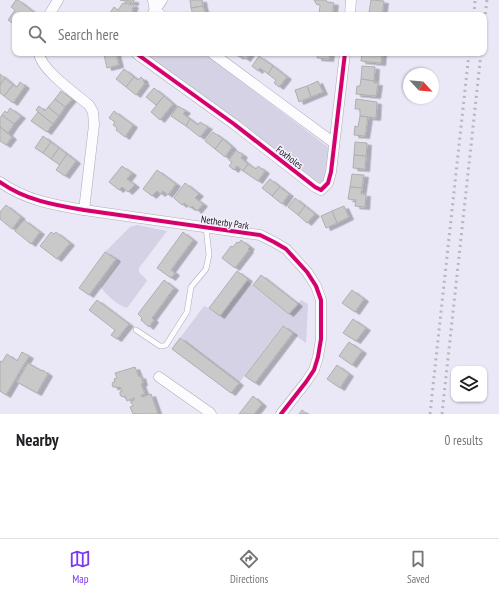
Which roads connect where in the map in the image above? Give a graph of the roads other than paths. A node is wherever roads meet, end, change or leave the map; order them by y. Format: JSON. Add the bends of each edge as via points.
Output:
{"nodes":[{"id":1,"x":58,"y":0,"type":"edge"},
{"id":2,"x":153,"y":0,"type":"edge"},
{"id":3,"x":162,"y":0,"type":"edge"},
{"id":4,"x":352,"y":0,"type":"edge"},
{"id":5,"x":51,"y":12,"type":"edge"},
{"id":6,"x":156,"y":12,"type":"edge"},
{"id":7,"x":157,"y":12,"type":"edge"},
{"id":8,"x":350,"y":12,"type":"edge"},
{"id":9,"x":39,"y":56,"type":"edge"},
{"id":10,"x":140,"y":56,"type":"edge"},
{"id":11,"x":216,"y":56,"type":"edge"},
{"id":12,"x":345,"y":56,"type":"edge"},
{"id":13,"x":334,"y":143,"type":"junction"},
{"id":14,"x":0,"y":182,"type":"edge"},
{"id":15,"x":84,"y":210,"type":"junction"},
{"id":16,"x":206,"y":227,"type":"junction"},
{"id":17,"x":136,"y":330,"type":"dead end"},
{"id":18,"x":160,"y":377,"type":"dead end"},
{"id":19,"x":210,"y":414,"type":"edge"},
{"id":20,"x":281,"y":414,"type":"edge"}],
"edges":[{"from":1,"to":5,"type":"street"},
{"from":2,"to":6,"type":"street"},
{"from":3,"to":7,"type":"street"},
{"from":4,"to":8,"type":"street"},
{"from":9,"to":15,"type":"street","via":[[49,71],[89,105],[93,112],[94,125]]},
{"from":10,"to":13,"type":"street","name":"Foxholes","via":[[321,190],[328,183]]},
{"from":11,"to":13,"type":"street"},
{"from":12,"to":13,"type":"street","name":"Foxholes"},
{"from":14,"to":15,"type":"street","name":"Netherby Park","via":[[25,196]]},
{"from":15,"to":16,"type":"street","name":"Netherby Park"},
{"from":16,"to":17,"type":"lane","via":[[209,255],[206,269],[191,287],[187,312],[166,345],[160,346]]},
{"from":16,"to":20,"type":"street","name":"Netherby Park","via":[[260,235],[286,248],[316,286],[321,300],[321,339],[318,357],[314,370]]},
{"from":18,"to":19,"type":"street"}]}
